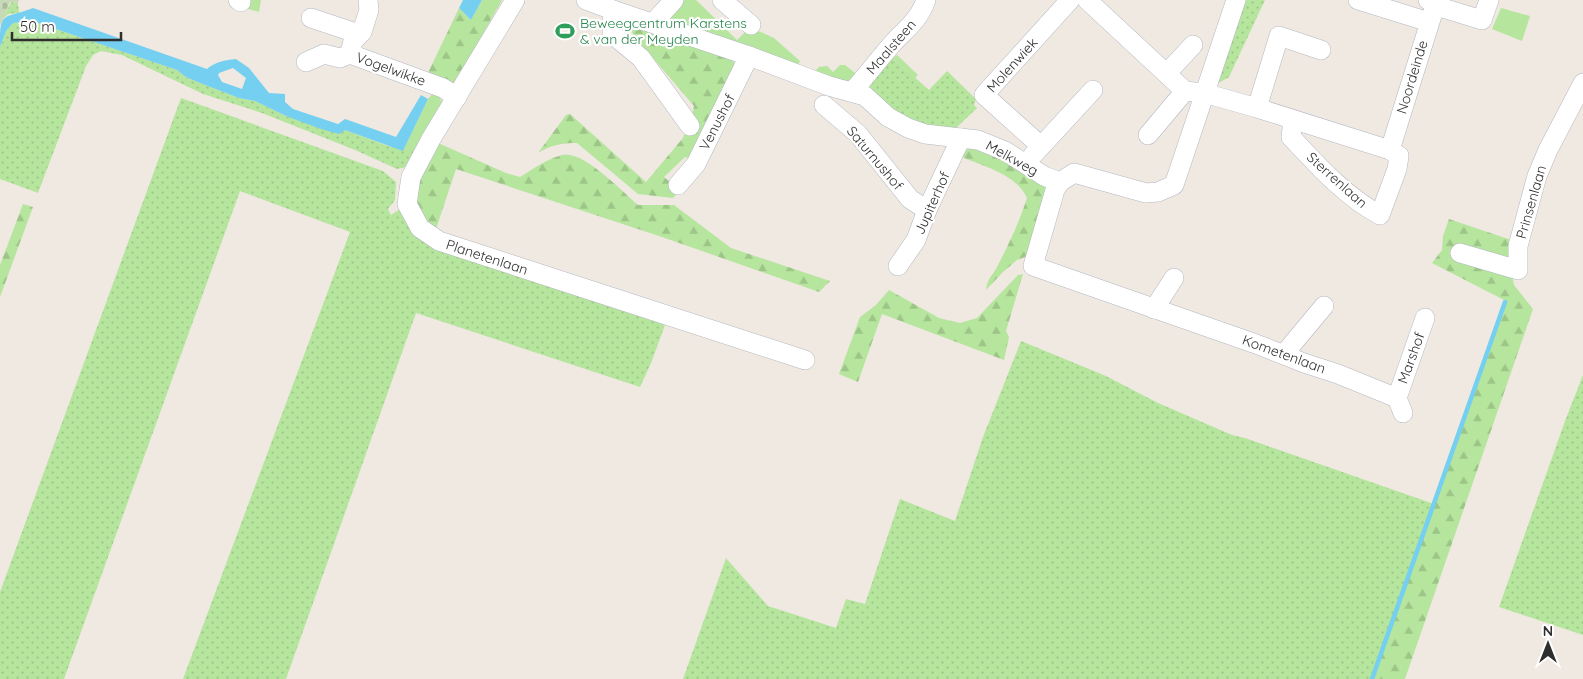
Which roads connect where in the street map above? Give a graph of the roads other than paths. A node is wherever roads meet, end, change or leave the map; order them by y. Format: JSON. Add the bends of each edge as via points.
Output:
{"nodes":[{"id":1,"x":368,"y":0,"type":"edge"},
{"id":2,"x":516,"y":0,"type":"edge"},
{"id":3,"x":586,"y":0,"type":"edge"},
{"id":4,"x":674,"y":0,"type":"edge"},
{"id":5,"x":722,"y":0,"type":"edge"},
{"id":6,"x":926,"y":0,"type":"edge"},
{"id":7,"x":1070,"y":0,"type":"edge"},
{"id":8,"x":1087,"y":0,"type":"edge"},
{"id":9,"x":1236,"y":0,"type":"edge"},
{"id":10,"x":1358,"y":0,"type":"edge"},
{"id":11,"x":1489,"y":0,"type":"edge"},
{"id":12,"x":1431,"y":9,"type":"edge"},
{"id":13,"x":613,"y":10,"type":"junction"},
{"id":14,"x":311,"y":18,"type":"dead end"},
{"id":15,"x":653,"y":24,"type":"junction"},
{"id":16,"x":751,"y":25,"type":"dead end"},
{"id":17,"x":360,"y":34,"type":"junction"},
{"id":18,"x":1193,"y":45,"type":"dead end"},
{"id":19,"x":1321,"y":50,"type":"dead end"},
{"id":20,"x":350,"y":54,"type":"junction"},
{"id":21,"x":750,"y":56,"type":"junction"},
{"id":22,"x":306,"y":62,"type":"dead end"},
{"id":23,"x":1166,"y":73,"type":"junction"},
{"id":24,"x":1583,"y":83,"type":"edge"},
{"id":25,"x":1094,"y":90,"type":"dead end"},
{"id":26,"x":1185,"y":91,"type":"junction"},
{"id":27,"x":852,"y":92,"type":"junction"},
{"id":28,"x":1204,"y":93,"type":"junction"},
{"id":29,"x":457,"y":97,"type":"junction"},
{"id":30,"x":824,"y":105,"type":"dead end"},
{"id":31,"x":1257,"y":108,"type":"junction"},
{"id":32,"x":1293,"y":120,"type":"junction"},
{"id":33,"x":690,"y":126,"type":"dead end"},
{"id":34,"x":1148,"y":135,"type":"dead end"},
{"id":35,"x":961,"y":138,"type":"junction"},
{"id":36,"x":1041,"y":146,"type":"junction"},
{"id":37,"x":1390,"y":150,"type":"junction"},
{"id":38,"x":1026,"y":163,"type":"junction"},
{"id":39,"x":1060,"y":182,"type":"junction"},
{"id":40,"x":678,"y":185,"type":"dead end"},
{"id":41,"x":928,"y":210,"type":"junction"},
{"id":42,"x":1460,"y":254,"type":"dead end"},
{"id":43,"x":898,"y":266,"type":"dead end"},
{"id":44,"x":1174,"y":278,"type":"dead end"},
{"id":45,"x":1324,"y":306,"type":"dead end"},
{"id":46,"x":1154,"y":309,"type":"junction"},
{"id":47,"x":1425,"y":318,"type":"dead end"},
{"id":48,"x":1284,"y":354,"type":"junction"},
{"id":49,"x":804,"y":360,"type":"dead end"},
{"id":50,"x":1400,"y":406,"type":"joint"}],
"edges":[{"from":1,"to":17,"type":"street","name":"Vogelwikke","via":[[369,10]]},
{"from":2,"to":29,"type":"street","name":"Planetenlaan"},
{"from":3,"to":13,"type":"street","name":"Melkweg"},
{"from":4,"to":15,"type":"street"},
{"from":5,"to":16,"type":"street"},
{"from":6,"to":27,"type":"street","name":"Maalsteen","via":[[914,24],[893,43]]},
{"from":7,"to":36,"type":"street","name":"Molenwiek","via":[[984,95]]},
{"from":8,"to":23,"type":"street"},
{"from":9,"to":28,"type":"street"},
{"from":10,"to":12,"type":"street"},
{"from":11,"to":12,"type":"street","via":[[1482,20]]},
{"from":12,"to":37,"type":"street","name":"Noordeinde"},
{"from":13,"to":15,"type":"street","name":"Melkweg"},
{"from":13,"to":33,"type":"street","via":[[612,34],[641,58]]},
{"from":14,"to":17,"type":"street"},
{"from":15,"to":21,"type":"street","name":"Melkweg"},
{"from":17,"to":20,"type":"street","name":"Vogelwikke","via":[[353,41]]},
{"from":18,"to":23,"type":"street"},
{"from":19,"to":31,"type":"street","via":[[1279,36]]},
{"from":20,"to":22,"type":"street","via":[[340,58],[324,54]]},
{"from":20,"to":29,"type":"street","name":"Vogelwikke","via":[[443,88]]},
{"from":21,"to":27,"type":"street","name":"Melkweg"},
{"from":21,"to":40,"type":"street","name":"Venushof","via":[[696,164]]},
{"from":23,"to":26,"type":"street"},
{"from":24,"to":42,"type":"street","name":"Prinsenlaan","via":[[1537,176],[1518,246],[1518,270]]},
{"from":25,"to":36,"type":"street"},
{"from":26,"to":28,"type":"street"},
{"from":26,"to":34,"type":"street"},
{"from":27,"to":35,"type":"street","name":"Melkweg","via":[[866,96],[888,117],[908,128],[925,134]]},
{"from":28,"to":31,"type":"street"},
{"from":28,"to":39,"type":"street","via":[[1190,163],[1174,185],[1146,193],[1074,173]]},
{"from":29,"to":49,"type":"street","name":"Planetenlaan","via":[[411,177],[407,204],[420,228],[438,241]]},
{"from":30,"to":41,"type":"street","name":"Saturnushof","via":[[858,134],[910,199]]},
{"from":31,"to":32,"type":"street"},
{"from":32,"to":37,"type":"street"},
{"from":32,"to":37,"type":"street","name":"Sterrenlaan","via":[[1291,137],[1364,206],[1380,215],[1397,170],[1399,156]]},
{"from":35,"to":38,"type":"street","name":"Melkweg","via":[[978,140]]},
{"from":35,"to":41,"type":"street","name":"Jupiterhof"},
{"from":36,"to":38,"type":"street"},
{"from":38,"to":39,"type":"street","name":"Melkweg","via":[[1044,176]]},
{"from":39,"to":46,"type":"street","name":"Kometenlaan","via":[[1034,266]]},
{"from":41,"to":43,"type":"street","name":"Jupiterhof","via":[[916,240]]},
{"from":44,"to":46,"type":"street"},
{"from":45,"to":48,"type":"street"},
{"from":46,"to":48,"type":"street","name":"Kometenlaan"},
{"from":47,"to":50,"type":"street","name":"Marshof"},
{"from":48,"to":50,"type":"street","name":"Kometenlaan","via":[[1338,374]]}]}
